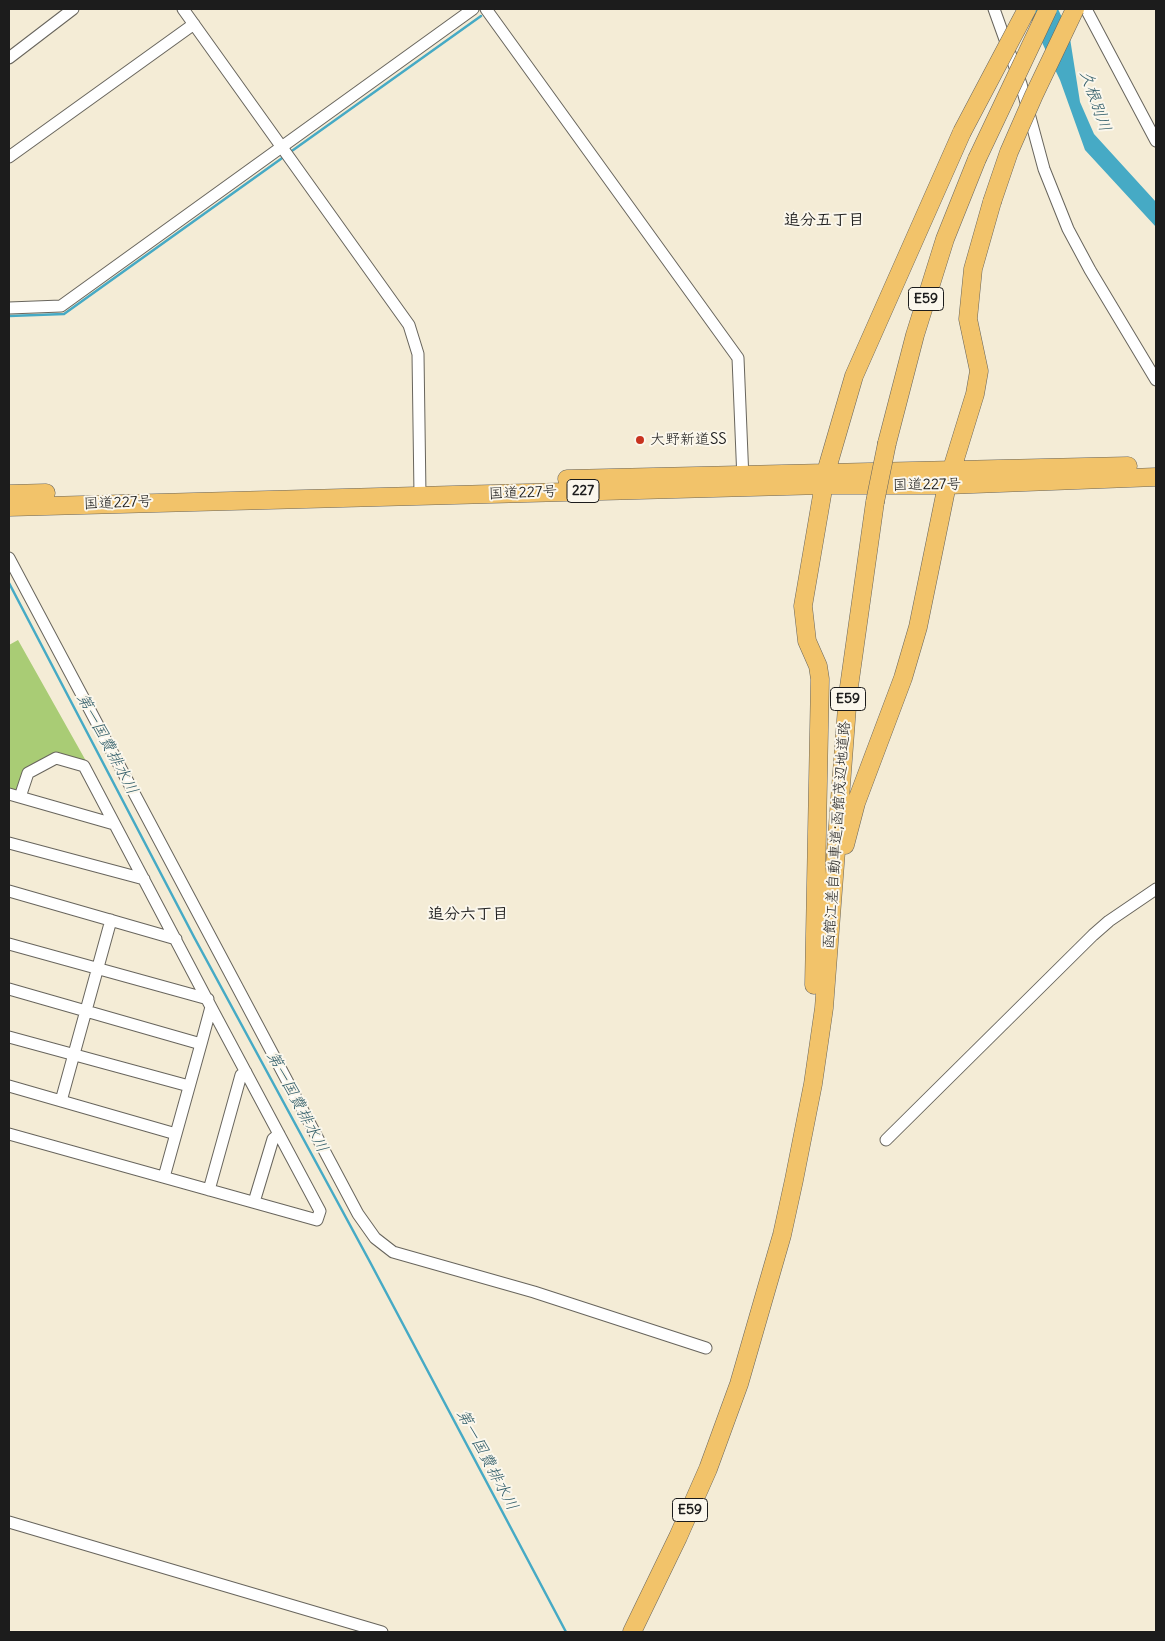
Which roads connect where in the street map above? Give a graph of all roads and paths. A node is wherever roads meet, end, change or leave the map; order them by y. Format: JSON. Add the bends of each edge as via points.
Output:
{"nodes":[{"id":1,"x":73,"y":9,"type":"edge"},
{"id":2,"x":183,"y":9,"type":"edge"},
{"id":3,"x":474,"y":9,"type":"edge"},
{"id":4,"x":486,"y":9,"type":"edge"},
{"id":5,"x":994,"y":9,"type":"edge"},
{"id":6,"x":1027,"y":9,"type":"edge"},
{"id":7,"x":1048,"y":9,"type":"edge"},
{"id":8,"x":1075,"y":9,"type":"edge"},
{"id":9,"x":1086,"y":9,"type":"edge"},
{"id":10,"x":194,"y":24,"type":"junction"},
{"id":11,"x":9,"y":58,"type":"edge"},
{"id":12,"x":1156,"y":141,"type":"edge"},
{"id":13,"x":286,"y":152,"type":"junction"},
{"id":14,"x":9,"y":158,"type":"edge"},
{"id":15,"x":9,"y":308,"type":"edge"},
{"id":16,"x":1156,"y":380,"type":"edge"},
{"id":17,"x":1156,"y":465,"type":"edge"},
{"id":18,"x":1156,"y":477,"type":"edge"},
{"id":19,"x":949,"y":478,"type":"junction"},
{"id":20,"x":825,"y":479,"type":"junction"},
{"id":21,"x":743,"y":481,"type":"junction"},
{"id":22,"x":420,"y":489,"type":"junction"},
{"id":23,"x":9,"y":494,"type":"edge"},
{"id":24,"x":9,"y":507,"type":"edge"},
{"id":25,"x":9,"y":558,"type":"edge"},
{"id":26,"x":14,"y":796,"type":"edge"},
{"id":27,"x":114,"y":824,"type":"junction"},
{"id":28,"x":9,"y":843,"type":"edge"},
{"id":29,"x":144,"y":880,"type":"junction"},
{"id":30,"x":1156,"y":889,"type":"edge"},
{"id":31,"x":9,"y":891,"type":"edge"},
{"id":32,"x":833,"y":896,"type":"junction"},
{"id":33,"x":111,"y":920,"type":"junction"},
{"id":34,"x":176,"y":939,"type":"junction"},
{"id":35,"x":9,"y":944,"type":"edge"},
{"id":36,"x":97,"y":968,"type":"junction"},
{"id":37,"x":9,"y":989,"type":"edge"},
{"id":38,"x":209,"y":1003,"type":"junction"},
{"id":39,"x":85,"y":1011,"type":"junction"},
{"id":40,"x":9,"y":1036,"type":"edge"},
{"id":41,"x":201,"y":1044,"type":"junction"},
{"id":42,"x":74,"y":1054,"type":"junction"},
{"id":43,"x":813,"y":1057,"type":"junction"},
{"id":44,"x":246,"y":1072,"type":"junction"},
{"id":45,"x":9,"y":1086,"type":"edge"},
{"id":46,"x":189,"y":1086,"type":"junction"},
{"id":47,"x":61,"y":1101,"type":"junction"},
{"id":48,"x":9,"y":1134,"type":"edge"},
{"id":49,"x":176,"y":1134,"type":"junction"},
{"id":50,"x":279,"y":1134,"type":"junction"},
{"id":51,"x":886,"y":1140,"type":"dead end"},
{"id":52,"x":164,"y":1177,"type":"junction"},
{"id":53,"x":209,"y":1190,"type":"junction"},
{"id":54,"x":254,"y":1202,"type":"junction"},
{"id":55,"x":706,"y":1348,"type":"dead end"},
{"id":56,"x":9,"y":1522,"type":"edge"},
{"id":57,"x":382,"y":1632,"type":"edge"},
{"id":58,"x":632,"y":1632,"type":"edge"}],
"edges":[{"from":1,"to":11,"type":"street"},
{"from":2,"to":10,"type":"street"},
{"from":3,"to":13,"type":"street"},
{"from":4,"to":21,"type":"street","via":[[738,358]]},
{"from":5,"to":16,"type":"street","via":[[1021,84],[1044,169],[1068,229]]},
{"from":6,"to":20,"type":"highway","bridge":true,"via":[[962,132],[854,376]]},
{"from":7,"to":32,"type":"highway","name":"函館江差自動車道;函館茂辺地道路","number":"E59","bridge":true,"via":[[977,159],[945,239],[915,335],[887,443],[874,502],[848,694]]},
{"from":8,"to":19,"type":"highway","bridge":true,"via":[[1009,152],[973,269],[968,319],[979,371]]},
{"from":9,"to":12,"type":"street"},
{"from":10,"to":13,"type":"street"},
{"from":10,"to":14,"type":"street"},
{"from":13,"to":15,"type":"street","via":[[61,306]]},
{"from":13,"to":22,"type":"street","via":[[409,325],[418,354]]},
{"from":17,"to":19,"type":"highway","name":"国道227号","number":"227"},
{"from":18,"to":19,"type":"highway","name":"国道227号","number":"227"},
{"from":19,"to":20,"type":"highway","name":"国道227号","number":"227"},
{"from":19,"to":32,"type":"highway","via":[[918,627],[903,678],[856,803]]},
{"from":20,"to":21,"type":"highway","name":"国道227号","number":"227"},
{"from":20,"to":43,"type":"highway","via":[[803,606],[807,641],[820,679]]},
{"from":21,"to":22,"type":"highway","name":"国道227号","number":"227"},
{"from":22,"to":23,"type":"highway","name":"国道227号","number":"227"},
{"from":22,"to":24,"type":"highway","name":"国道227号","number":"227"},
{"from":25,"to":55,"type":"street","via":[[358,1214],[375,1238],[393,1252],[534,1292]]},
{"from":26,"to":27,"type":"street"},
{"from":26,"to":27,"type":"street","via":[[28,773],[56,758],[84,766]]},
{"from":27,"to":29,"type":"street"},
{"from":28,"to":29,"type":"street"},
{"from":29,"to":34,"type":"street"},
{"from":30,"to":51,"type":"street","via":[[1093,935]]},
{"from":31,"to":33,"type":"street"},
{"from":32,"to":43,"type":"highway","name":"函館江差自動車道;函館茂辺地道路","number":"E59"},
{"from":33,"to":34,"type":"street"},
{"from":33,"to":36,"type":"street"},
{"from":34,"to":38,"type":"street"},
{"from":35,"to":36,"type":"street"},
{"from":36,"to":38,"type":"street"},
{"from":36,"to":39,"type":"street"},
{"from":37,"to":39,"type":"street"},
{"from":38,"to":41,"type":"street"},
{"from":38,"to":44,"type":"street"},
{"from":39,"to":41,"type":"street"},
{"from":39,"to":42,"type":"street"},
{"from":40,"to":42,"type":"street"},
{"from":41,"to":46,"type":"street"},
{"from":42,"to":46,"type":"street"},
{"from":42,"to":47,"type":"street"},
{"from":43,"to":58,"type":"highway","name":"函館江差自動車道;函館茂辺地道路","number":"E59","via":[[794,1180],[748,1358],[704,1477]]},
{"from":44,"to":50,"type":"street"},
{"from":44,"to":53,"type":"street","via":[[241,1075]]},
{"from":45,"to":47,"type":"street"},
{"from":46,"to":49,"type":"street"},
{"from":47,"to":49,"type":"street"},
{"from":48,"to":52,"type":"street"},
{"from":49,"to":52,"type":"street"},
{"from":50,"to":54,"type":"street","via":[[273,1139]]},
{"from":50,"to":54,"type":"street","via":[[320,1210],[317,1220]]},
{"from":52,"to":53,"type":"street"},
{"from":53,"to":54,"type":"street"},
{"from":56,"to":57,"type":"street"}]}
